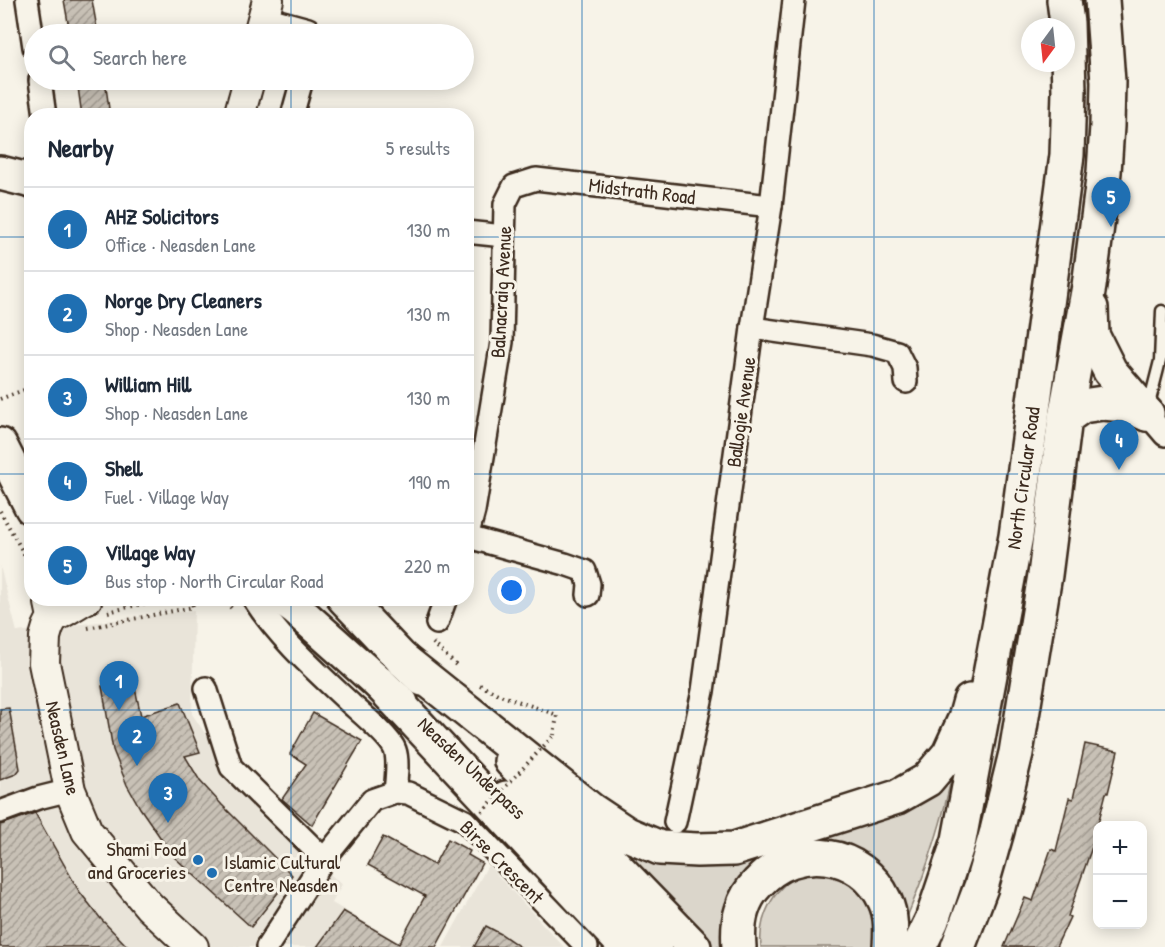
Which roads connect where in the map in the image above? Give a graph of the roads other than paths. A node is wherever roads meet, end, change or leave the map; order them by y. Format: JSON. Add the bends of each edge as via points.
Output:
{"nodes":[{"id":1,"x":27,"y":0,"type":"edge"},
{"id":2,"x":794,"y":0,"type":"edge"},
{"id":3,"x":1064,"y":0,"type":"edge"},
{"id":4,"x":1102,"y":0,"type":"edge"},
{"id":5,"x":264,"y":17,"type":"edge"},
{"id":6,"x":31,"y":24,"type":"edge"},
{"id":7,"x":290,"y":24,"type":"edge"},
{"id":8,"x":41,"y":90,"type":"edge"},
{"id":9,"x":246,"y":90,"type":"edge"},
{"id":10,"x":299,"y":90,"type":"edge"},
{"id":11,"x":44,"y":108,"type":"edge"},
{"id":12,"x":241,"y":108,"type":"edge"},
{"id":13,"x":294,"y":108,"type":"edge"},
{"id":14,"x":514,"y":186,"type":"joint"},
{"id":15,"x":771,"y":206,"type":"junction"},
{"id":16,"x":474,"y":233,"type":"edge"},
{"id":17,"x":504,"y":236,"type":"junction"},
{"id":18,"x":1089,"y":286,"type":"junction"},
{"id":19,"x":1162,"y":311,"type":"dead end"},
{"id":20,"x":752,"y":328,"type":"junction"},
{"id":21,"x":906,"y":382,"type":"dead end"},
{"id":22,"x":1065,"y":418,"type":"junction"},
{"id":23,"x":1156,"y":425,"type":"edge"},
{"id":24,"x":2,"y":454,"type":"edge"},
{"id":25,"x":474,"y":474,"type":"edge"},
{"id":26,"x":24,"y":494,"type":"edge"},
{"id":27,"x":1016,"y":536,"type":"junction"},
{"id":28,"x":474,"y":541,"type":"edge"},
{"id":29,"x":588,"y":595,"type":"dead end"},
{"id":30,"x":73,"y":606,"type":"edge"},
{"id":31,"x":258,"y":606,"type":"edge"},
{"id":32,"x":292,"y":606,"type":"edge"},
{"id":33,"x":352,"y":606,"type":"edge"},
{"id":34,"x":443,"y":606,"type":"edge"},
{"id":35,"x":52,"y":608,"type":"edge"},
{"id":36,"x":437,"y":623,"type":"road end"},
{"id":37,"x":402,"y":659,"type":"junction"},
{"id":38,"x":379,"y":683,"type":"junction"},
{"id":39,"x":207,"y":688,"type":"dead end"},
{"id":40,"x":70,"y":790,"type":"junction"},
{"id":41,"x":395,"y":792,"type":"junction"},
{"id":42,"x":0,"y":812,"type":"edge"},
{"id":43,"x":675,"y":822,"type":"dead end"},
{"id":44,"x":324,"y":859,"type":"junction"},
{"id":45,"x":182,"y":941,"type":"edge"},
{"id":46,"x":267,"y":947,"type":"edge"},
{"id":47,"x":587,"y":947,"type":"edge"},
{"id":48,"x":626,"y":947,"type":"edge"},
{"id":49,"x":655,"y":947,"type":"edge"},
{"id":50,"x":694,"y":947,"type":"edge"},
{"id":51,"x":740,"y":947,"type":"edge"},
{"id":52,"x":891,"y":947,"type":"edge"},
{"id":53,"x":919,"y":947,"type":"edge"},
{"id":54,"x":960,"y":947,"type":"edge"}],
"edges":[{"from":1,"to":6,"type":"street"},
{"from":2,"to":15,"type":"street","name":"Ballogie Avenue"},
{"from":3,"to":27,"type":"main road","name":"North Circular Road","via":[[1069,91],[1067,155]]},
{"from":4,"to":18,"type":"main road","name":"North Circular Road","via":[[1107,126]]},
{"from":5,"to":7,"type":"street"},
{"from":8,"to":11,"type":"street"},
{"from":9,"to":12,"type":"street"},
{"from":10,"to":13,"type":"street"},
{"from":14,"to":15,"type":"street","name":"Midstrath Road","via":[[536,179]]},
{"from":14,"to":17,"type":"street","name":"Balnacraig Avenue","via":[[505,204]]},
{"from":15,"to":20,"type":"street","name":"Ballogie Avenue"},
{"from":16,"to":17,"type":"street"},
{"from":17,"to":25,"type":"street","name":"Balnacraig Avenue","via":[[502,342]]},
{"from":18,"to":22,"type":"main road","name":"North Circular Road"},
{"from":18,"to":23,"type":"main road","via":[[1092,335],[1110,371]]},
{"from":19,"to":23,"type":"lane"},
{"from":20,"to":21,"type":"street","via":[[897,352],[905,368]]},
{"from":20,"to":43,"type":"street","name":"Ballogie Avenue","via":[[703,691]]},
{"from":22,"to":23,"type":"main road","via":[[1082,406],[1103,403],[1125,405]]},
{"from":22,"to":54,"type":"main road","name":"North Circular Road","via":[[1016,753],[981,887]]},
{"from":24,"to":26,"type":"main road"},
{"from":27,"to":37,"type":"main road","via":[[965,719],[949,754],[927,780],[897,797],[734,849],[660,848],[627,834],[591,810]]},
{"from":27,"to":53,"type":"main road","name":"North Circular Road","via":[[959,840]]},
{"from":28,"to":29,"type":"street","via":[[585,571]]},
{"from":30,"to":35,"type":"street","name":"Neasden Lane","via":[[66,612]]},
{"from":31,"to":41,"type":"street","via":[[296,652],[393,746]]},
{"from":32,"to":38,"type":"main road","name":"Neasden Underpass"},
{"from":33,"to":37,"type":"main road","name":"Neasden Underpass"},
{"from":34,"to":36,"type":"street"},
{"from":35,"to":40,"type":"street","name":"Neasden Lane","via":[[44,663]]},
{"from":37,"to":50,"type":"main road","name":"Neasden Underpass","via":[[524,774]]},
{"from":38,"to":48,"type":"main road"},
{"from":38,"to":49,"type":"main road","name":"Neasden Underpass","via":[[488,780]]},
{"from":39,"to":44,"type":"street","via":[[231,767]]},
{"from":40,"to":42,"type":"street"},
{"from":40,"to":45,"type":"street","name":"Neasden Lane","via":[[87,831]]},
{"from":41,"to":44,"type":"street","via":[[372,800]]},
{"from":41,"to":47,"type":"street","name":"Birse Crescent","via":[[408,793],[465,821]]},
{"from":44,"to":46,"type":"street"},
{"from":51,"to":52,"type":"main road","via":[[742,909],[751,890],[784,863],[804,856],[822,856],[858,868],[875,884],[889,912]]}]}
